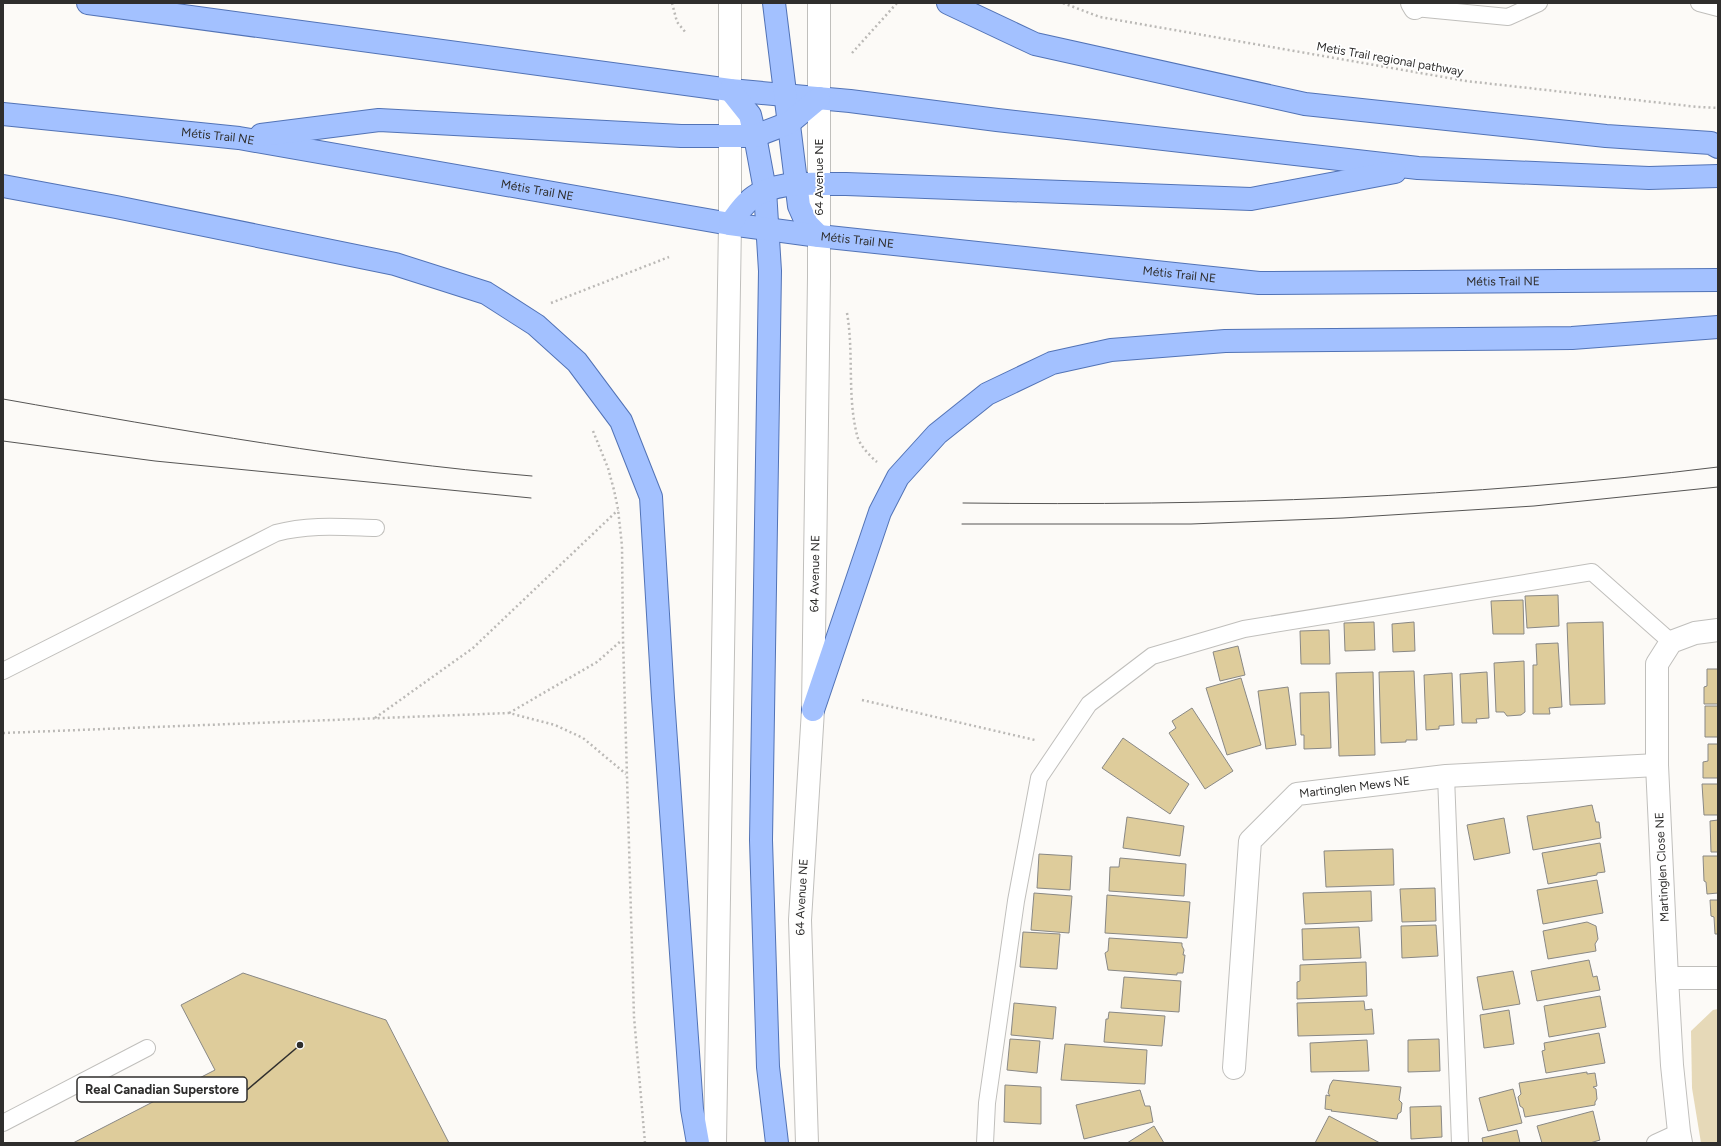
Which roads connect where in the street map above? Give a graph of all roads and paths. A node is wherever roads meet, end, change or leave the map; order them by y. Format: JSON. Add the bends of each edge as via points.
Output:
{"nodes":[{"id":1,"x":88,"y":3,"type":"edge"},
{"id":2,"x":672,"y":3,"type":"edge"},
{"id":3,"x":730,"y":3,"type":"edge"},
{"id":4,"x":774,"y":3,"type":"edge"},
{"id":5,"x":819,"y":3,"type":"edge"},
{"id":6,"x":898,"y":3,"type":"edge"},
{"id":7,"x":948,"y":3,"type":"edge"},
{"id":8,"x":1063,"y":3,"type":"edge"},
{"id":9,"x":1539,"y":3,"type":"edge"},
{"id":10,"x":1699,"y":3,"type":"edge"},
{"id":11,"x":1413,"y":6,"type":"edge"},
{"id":12,"x":1718,"y":8,"type":"edge"},
{"id":13,"x":686,"y":33,"type":"dead end"},
{"id":14,"x":852,"y":53,"type":"dead end"},
{"id":15,"x":730,"y":90,"type":"junction"},
{"id":16,"x":784,"y":95,"type":"junction"},
{"id":17,"x":819,"y":98,"type":"junction"},
{"id":18,"x":1718,"y":108,"type":"edge"},
{"id":19,"x":3,"y":114,"type":"edge"},
{"id":20,"x":789,"y":123,"type":"junction"},
{"id":21,"x":755,"y":136,"type":"junction"},
{"id":22,"x":730,"y":137,"type":"junction"},
{"id":23,"x":239,"y":138,"type":"junction"},
{"id":24,"x":1718,"y":147,"type":"edge"},
{"id":25,"x":1418,"y":168,"type":"junction"},
{"id":26,"x":1718,"y":176,"type":"edge"},
{"id":27,"x":796,"y":184,"type":"junction"},
{"id":28,"x":819,"y":185,"type":"junction"},
{"id":29,"x":3,"y":186,"type":"edge"},
{"id":30,"x":765,"y":190,"type":"junction"},
{"id":31,"x":730,"y":224,"type":"junction"},
{"id":32,"x":767,"y":229,"type":"junction"},
{"id":33,"x":819,"y":236,"type":"junction"},
{"id":34,"x":670,"y":257,"type":"dead end"},
{"id":35,"x":1718,"y":280,"type":"edge"},
{"id":36,"x":549,"y":304,"type":"dead end"},
{"id":37,"x":846,"y":307,"type":"dead end"},
{"id":38,"x":1718,"y":327,"type":"edge"},
{"id":39,"x":592,"y":430,"type":"dead end"},
{"id":40,"x":880,"y":465,"type":"dead end"},
{"id":41,"x":618,"y":509,"type":"junction"},
{"id":42,"x":376,"y":528,"type":"dead end"},
{"id":43,"x":1718,"y":630,"type":"edge"},
{"id":44,"x":623,"y":639,"type":"junction"},
{"id":45,"x":1671,"y":642,"type":"junction"},
{"id":46,"x":3,"y":671,"type":"edge"},
{"id":47,"x":862,"y":700,"type":"dead end"},
{"id":48,"x":812,"y":710,"type":"junction"},
{"id":49,"x":509,"y":713,"type":"junction"},
{"id":50,"x":375,"y":718,"type":"junction"},
{"id":51,"x":3,"y":733,"type":"edge"},
{"id":52,"x":1058,"y":750,"type":"junction"},
{"id":53,"x":1657,"y":765,"type":"junction"},
{"id":54,"x":626,"y":774,"type":"junction"},
{"id":55,"x":1446,"y":776,"type":"junction"},
{"id":56,"x":1667,"y":978,"type":"junction"},
{"id":57,"x":1718,"y":978,"type":"edge"},
{"id":58,"x":147,"y":1048,"type":"dead end"},
{"id":59,"x":1234,"y":1068,"type":"dead end"},
{"id":60,"x":3,"y":1123,"type":"edge"},
{"id":61,"x":1680,"y":1138,"type":"edge"},
{"id":62,"x":645,"y":1143,"type":"edge"},
{"id":63,"x":698,"y":1143,"type":"edge"},
{"id":64,"x":715,"y":1143,"type":"edge"},
{"id":65,"x":777,"y":1143,"type":"edge"},
{"id":66,"x":807,"y":1143,"type":"edge"},
{"id":67,"x":985,"y":1143,"type":"edge"},
{"id":68,"x":1460,"y":1143,"type":"edge"},
{"id":69,"x":1654,"y":1143,"type":"edge"}],
"edges":[{"from":1,"to":15,"type":"main road"},
{"from":2,"to":13,"type":"path","via":[[677,22]]},
{"from":3,"to":15,"type":"main road"},
{"from":4,"to":16,"type":"main road"},
{"from":5,"to":17,"type":"main road","name":"64 Avenue NE"},
{"from":6,"to":14,"type":"path"},
{"from":7,"to":24,"type":"main road","via":[[1035,44],[1305,104],[1606,136],[1711,143]]},
{"from":8,"to":18,"type":"path","name":"Metis Trail regional pathway","via":[[1100,17],[1466,82]]},
{"from":9,"to":11,"type":"lane","via":[[1508,17]]},
{"from":10,"to":12,"type":"lane"},
{"from":15,"to":16,"type":"main road"},
{"from":15,"to":21,"type":"main road","via":[[750,115]]},
{"from":15,"to":22,"type":"main road"},
{"from":16,"to":17,"type":"main road"},
{"from":16,"to":20,"type":"main road"},
{"from":17,"to":20,"type":"main road"},
{"from":17,"to":25,"type":"main road"},
{"from":17,"to":28,"type":"main road","name":"64 Avenue NE"},
{"from":19,"to":23,"type":"main road","name":"Métis Trail NE"},
{"from":20,"to":21,"type":"main road"},
{"from":20,"to":27,"type":"main road"},
{"from":21,"to":22,"type":"main road"},
{"from":21,"to":30,"type":"main road"},
{"from":22,"to":23,"type":"main road","via":[[379,120]]},
{"from":22,"to":31,"type":"main road"},
{"from":23,"to":31,"type":"main road","name":"Métis Trail NE"},
{"from":25,"to":26,"type":"main road","via":[[1649,178]]},
{"from":25,"to":28,"type":"main road","via":[[1251,199]]},
{"from":27,"to":28,"type":"main road"},
{"from":27,"to":30,"type":"main road","via":[[782,184]]},
{"from":27,"to":33,"type":"main road","via":[[799,206],[807,224]]},
{"from":28,"to":33,"type":"main road","name":"64 Avenue NE"},
{"from":29,"to":63,"type":"main road","via":[[116,206],[395,264],[486,292],[536,325],[577,362],[621,421],[652,496],[692,1110]]},
{"from":30,"to":31,"type":"main road","via":[[749,200]]},
{"from":30,"to":32,"type":"main road"},
{"from":31,"to":32,"type":"main road","name":"Métis Trail NE"},
{"from":31,"to":64,"type":"main road"},
{"from":32,"to":33,"type":"main road","name":"Métis Trail NE"},
{"from":32,"to":65,"type":"main road","via":[[770,271],[761,840],[768,1067]]},
{"from":33,"to":35,"type":"main road","name":"Métis Trail NE","via":[[1258,284]]},
{"from":33,"to":48,"type":"main road","name":"64 Avenue NE"},
{"from":34,"to":36,"type":"path"},
{"from":37,"to":40,"type":"path","via":[[850,328],[857,437],[870,456]]},
{"from":38,"to":48,"type":"main road","via":[[1572,338],[1225,341],[1111,350],[1052,363],[987,394],[937,434],[898,477],[880,512]]},
{"from":39,"to":41,"type":"path","via":[[608,468]]},
{"from":41,"to":44,"type":"path","via":[[622,546]]},
{"from":41,"to":50,"type":"path","via":[[473,648]]},
{"from":42,"to":46,"type":"lane","via":[[333,526],[295,528],[276,533]]},
{"from":43,"to":45,"type":"main road","via":[[1695,633]]},
{"from":44,"to":49,"type":"path","via":[[597,662]]},
{"from":44,"to":54,"type":"path"},
{"from":45,"to":52,"type":"lane","via":[[1592,572],[1244,629],[1152,656],[1089,704]]},
{"from":45,"to":53,"type":"main road","name":"Martinglen Close NE","via":[[1657,664]]},
{"from":47,"to":52,"type":"path","via":[[1040,742]]},
{"from":48,"to":66,"type":"main road","name":"64 Avenue NE","via":[[800,920]]},
{"from":49,"to":50,"type":"path"},
{"from":49,"to":54,"type":"path","via":[[555,725],[583,738]]},
{"from":50,"to":51,"type":"path"},
{"from":52,"to":67,"type":"lane","via":[[1039,778],[1016,901],[987,1103]]},
{"from":53,"to":55,"type":"main road","name":"Martinglen Mews NE"},
{"from":53,"to":56,"type":"main road","name":"Martinglen Close NE"},
{"from":54,"to":62,"type":"path","via":[[634,1017]]},
{"from":55,"to":59,"type":"main road","name":"Martinglen Mews NE","via":[[1297,794],[1250,841]]},
{"from":55,"to":68,"type":"lane"},
{"from":56,"to":57,"type":"main road"},
{"from":56,"to":61,"type":"main road","name":"Martinglen Close NE","via":[[1672,1065]]},
{"from":58,"to":60,"type":"lane"},
{"from":61,"to":69,"type":"lane"}]}
